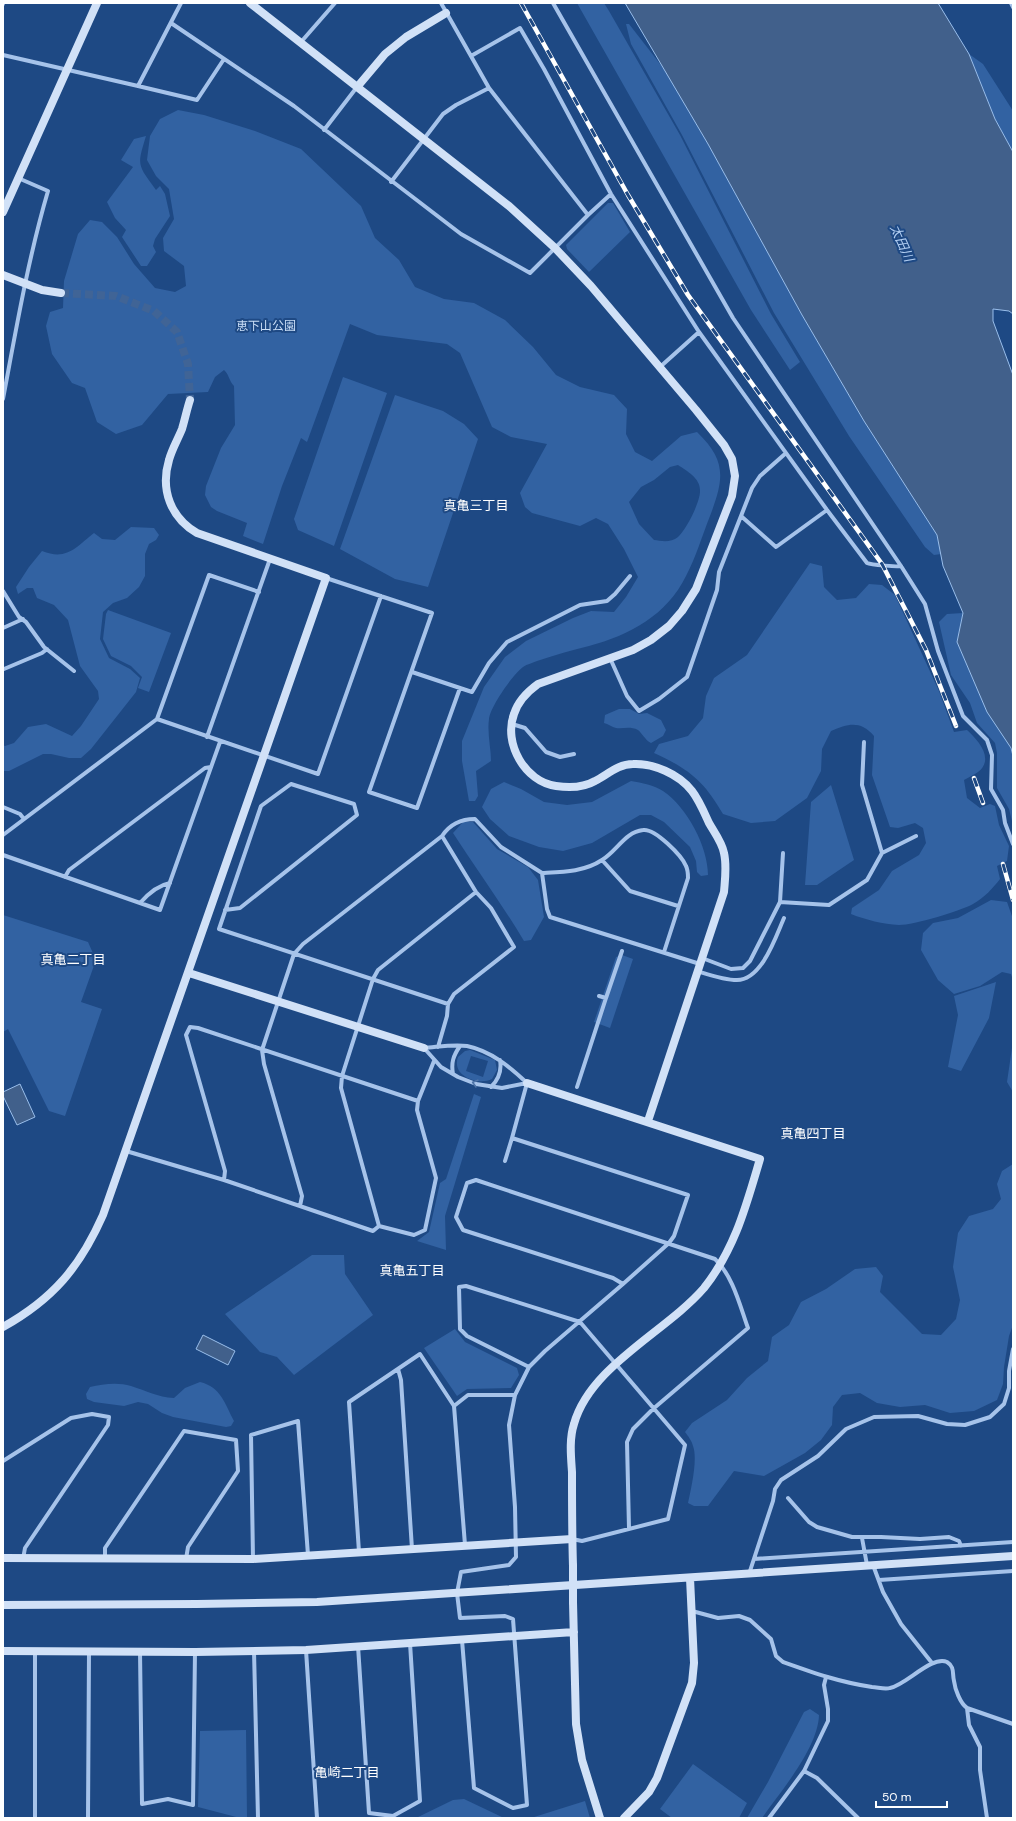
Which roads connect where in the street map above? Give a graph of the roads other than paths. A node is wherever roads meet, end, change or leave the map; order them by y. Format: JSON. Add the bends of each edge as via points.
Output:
{"nodes":[{"id":1,"x":97,"y":3,"type":"edge"},
{"id":2,"x":180,"y":3,"type":"edge"},
{"id":3,"x":250,"y":3,"type":"edge"},
{"id":4,"x":335,"y":3,"type":"edge"},
{"id":5,"x":441,"y":3,"type":"edge"},
{"id":6,"x":553,"y":3,"type":"edge"},
{"id":7,"x":1011,"y":3,"type":"edge"},
{"id":8,"x":1013,"y":7,"type":"edge"},
{"id":9,"x":446,"y":13,"type":"junction"},
{"id":10,"x":171,"y":23,"type":"junction"},
{"id":11,"x":301,"y":42,"type":"junction"},
{"id":12,"x":3,"y":54,"type":"edge"},
{"id":13,"x":471,"y":56,"type":"junction"},
{"id":14,"x":224,"y":60,"type":"junction"},
{"id":15,"x":67,"y":70,"type":"junction"},
{"id":16,"x":138,"y":86,"type":"junction"},
{"id":17,"x":358,"y":86,"type":"junction"},
{"id":18,"x":489,"y":88,"type":"junction"},
{"id":19,"x":324,"y":130,"type":"junction"},
{"id":20,"x":424,"y":139,"type":"junction"},
{"id":21,"x":18,"y":178,"type":"junction"},
{"id":22,"x":391,"y":182,"type":"junction"},
{"id":23,"x":611,"y":194,"type":"junction"},
{"id":24,"x":3,"y":212,"type":"edge"},
{"id":25,"x":588,"y":215,"type":"junction"},
{"id":26,"x":555,"y":248,"type":"junction"},
{"id":27,"x":3,"y":275,"type":"edge"},
{"id":28,"x":25,"y":285,"type":"junction"},
{"id":29,"x":61,"y":293,"type":"tunnel mouth"},
{"id":30,"x":698,"y":332,"type":"junction"},
{"id":31,"x":660,"y":367,"type":"junction"},
{"id":32,"x":3,"y":399,"type":"edge"},
{"id":33,"x":190,"y":400,"type":"tunnel mouth"},
{"id":34,"x":786,"y":453,"type":"junction"},
{"id":35,"x":827,"y":510,"type":"junction"},
{"id":36,"x":741,"y":516,"type":"junction"},
{"id":37,"x":270,"y":559,"type":"junction"},
{"id":38,"x":902,"y":566,"type":"junction"},
{"id":39,"x":630,"y":576,"type":"dead end"},
{"id":40,"x":326,"y":578,"type":"junction"},
{"id":41,"x":3,"y":591,"type":"edge"},
{"id":42,"x":259,"y":592,"type":"junction"},
{"id":43,"x":381,"y":596,"type":"junction"},
{"id":44,"x":23,"y":619,"type":"junction"},
{"id":45,"x":3,"y":628,"type":"edge"},
{"id":46,"x":47,"y":649,"type":"junction"},
{"id":47,"x":610,"y":658,"type":"junction"},
{"id":48,"x":4,"y":669,"type":"edge"},
{"id":49,"x":74,"y":671,"type":"dead end"},
{"id":50,"x":412,"y":672,"type":"junction"},
{"id":51,"x":460,"y":688,"type":"junction"},
{"id":52,"x":157,"y":719,"type":"junction"},
{"id":53,"x":512,"y":724,"type":"junction"},
{"id":54,"x":207,"y":737,"type":"junction"},
{"id":55,"x":220,"y":742,"type":"junction"},
{"id":56,"x":864,"y":742,"type":"dead end"},
{"id":57,"x":574,"y":754,"type":"dead end"},
{"id":58,"x":264,"y":757,"type":"junction"},
{"id":59,"x":210,"y":767,"type":"junction"},
{"id":60,"x":3,"y":807,"type":"edge"},
{"id":61,"x":24,"y":819,"type":"junction"},
{"id":62,"x":3,"y":835,"type":"edge"},
{"id":63,"x":442,"y":836,"type":"junction"},
{"id":64,"x":916,"y":836,"type":"dead end"},
{"id":65,"x":1013,"y":844,"type":"edge"},
{"id":66,"x":783,"y":853,"type":"dead end"},
{"id":67,"x":882,"y":853,"type":"junction"},
{"id":68,"x":3,"y":855,"type":"edge"},
{"id":69,"x":602,"y":860,"type":"junction"},
{"id":70,"x":542,"y":873,"type":"junction"},
{"id":71,"x":65,"y":877,"type":"junction"},
{"id":72,"x":170,"y":883,"type":"junction"},
{"id":73,"x":476,"y":892,"type":"junction"},
{"id":74,"x":780,"y":902,"type":"junction"},
{"id":75,"x":140,"y":903,"type":"junction"},
{"id":76,"x":678,"y":906,"type":"junction"},
{"id":77,"x":225,"y":910,"type":"junction"},
{"id":78,"x":784,"y":918,"type":"dead end"},
{"id":79,"x":622,"y":951,"type":"dead end"},
{"id":80,"x":664,"y":952,"type":"junction"},
{"id":81,"x":294,"y":954,"type":"junction"},
{"id":82,"x":699,"y":964,"type":"junction"},
{"id":83,"x":189,"y":973,"type":"junction"},
{"id":84,"x":373,"y":979,"type":"junction"},
{"id":85,"x":599,"y":996,"type":"dead end"},
{"id":86,"x":606,"y":998,"type":"junction"},
{"id":87,"x":278,"y":1002,"type":"junction"},
{"id":88,"x":448,"y":1004,"type":"junction"},
{"id":89,"x":357,"y":1027,"type":"junction"},
{"id":90,"x":460,"y":1046,"type":"junction"},
{"id":91,"x":438,"y":1047,"type":"junction"},
{"id":92,"x":424,"y":1048,"type":"junction"},
{"id":93,"x":262,"y":1050,"type":"junction"},
{"id":94,"x":500,"y":1060,"type":"junction"},
{"id":95,"x":434,"y":1061,"type":"junction"},
{"id":96,"x":453,"y":1074,"type":"junction"},
{"id":97,"x":342,"y":1076,"type":"junction"},
{"id":98,"x":527,"y":1083,"type":"junction"},
{"id":99,"x":491,"y":1087,"type":"junction"},
{"id":100,"x":577,"y":1087,"type":"dead end"},
{"id":101,"x":418,"y":1101,"type":"junction"},
{"id":102,"x":648,"y":1121,"type":"junction"},
{"id":103,"x":512,"y":1138,"type":"junction"},
{"id":104,"x":126,"y":1151,"type":"junction"},
{"id":105,"x":505,"y":1161,"type":"dead end"},
{"id":106,"x":224,"y":1180,"type":"junction"},
{"id":107,"x":300,"y":1206,"type":"junction"},
{"id":108,"x":379,"y":1226,"type":"junction"},
{"id":109,"x":669,"y":1243,"type":"junction"},
{"id":110,"x":721,"y":1265,"type":"junction"},
{"id":111,"x":624,"y":1284,"type":"junction"},
{"id":112,"x":580,"y":1322,"type":"junction"},
{"id":113,"x":3,"y":1327,"type":"edge"},
{"id":114,"x":1013,"y":1349,"type":"edge"},
{"id":115,"x":616,"y":1365,"type":"junction"},
{"id":116,"x":530,"y":1367,"type":"junction"},
{"id":117,"x":398,"y":1369,"type":"junction"},
{"id":118,"x":515,"y":1395,"type":"junction"},
{"id":119,"x":454,"y":1406,"type":"junction"},
{"id":120,"x":653,"y":1409,"type":"junction"},
{"id":121,"x":3,"y":1461,"type":"edge"},
{"id":122,"x":788,"y":1498,"type":"dead end"},
{"id":123,"x":629,"y":1528,"type":"junction"},
{"id":124,"x":862,"y":1538,"type":"junction"},
{"id":125,"x":572,"y":1540,"type":"junction"},
{"id":126,"x":1013,"y":1542,"type":"edge"},
{"id":127,"x":516,"y":1543,"type":"junction"},
{"id":128,"x":465,"y":1545,"type":"junction"},
{"id":129,"x":961,"y":1546,"type":"junction"},
{"id":130,"x":412,"y":1549,"type":"junction"},
{"id":131,"x":359,"y":1552,"type":"junction"},
{"id":132,"x":864,"y":1552,"type":"junction"},
{"id":133,"x":308,"y":1556,"type":"junction"},
{"id":134,"x":1013,"y":1556,"type":"edge"},
{"id":135,"x":3,"y":1558,"type":"edge"},
{"id":136,"x":23,"y":1559,"type":"junction"},
{"id":137,"x":105,"y":1559,"type":"junction"},
{"id":138,"x":186,"y":1559,"type":"junction"},
{"id":139,"x":253,"y":1559,"type":"junction"},
{"id":140,"x":754,"y":1559,"type":"junction"},
{"id":141,"x":870,"y":1565,"type":"junction"},
{"id":142,"x":1013,"y":1571,"type":"edge"},
{"id":143,"x":749,"y":1574,"type":"junction"},
{"id":144,"x":690,"y":1578,"type":"junction"},
{"id":145,"x":879,"y":1580,"type":"junction"},
{"id":146,"x":457,"y":1593,"type":"junction"},
{"id":147,"x":3,"y":1605,"type":"edge"},
{"id":148,"x":692,"y":1611,"type":"junction"},
{"id":149,"x":574,"y":1632,"type":"junction"},
{"id":150,"x":514,"y":1636,"type":"junction"},
{"id":151,"x":462,"y":1639,"type":"junction"},
{"id":152,"x":410,"y":1643,"type":"junction"},
{"id":153,"x":358,"y":1646,"type":"junction"},
{"id":154,"x":306,"y":1650,"type":"junction"},
{"id":155,"x":3,"y":1651,"type":"edge"},
{"id":156,"x":35,"y":1651,"type":"junction"},
{"id":157,"x":89,"y":1651,"type":"junction"},
{"id":158,"x":140,"y":1651,"type":"junction"},
{"id":159,"x":254,"y":1651,"type":"junction"},
{"id":160,"x":195,"y":1652,"type":"junction"},
{"id":161,"x":932,"y":1663,"type":"junction"},
{"id":162,"x":826,"y":1677,"type":"junction"},
{"id":163,"x":967,"y":1708,"type":"junction"},
{"id":164,"x":1013,"y":1724,"type":"edge"},
{"id":165,"x":804,"y":1771,"type":"junction"},
{"id":166,"x":35,"y":1818,"type":"edge"},
{"id":167,"x":88,"y":1818,"type":"edge"},
{"id":168,"x":258,"y":1818,"type":"edge"},
{"id":169,"x":317,"y":1818,"type":"edge"},
{"id":170,"x":600,"y":1818,"type":"edge"},
{"id":171,"x":624,"y":1818,"type":"edge"},
{"id":172,"x":769,"y":1818,"type":"edge"},
{"id":173,"x":858,"y":1818,"type":"edge"},
{"id":174,"x":987,"y":1818,"type":"edge"}],
"edges":[{"from":1,"to":15,"type":"street"},
{"from":2,"to":10,"type":"street"},
{"from":3,"to":11,"type":"street"},
{"from":4,"to":11,"type":"street"},
{"from":5,"to":9,"type":"street"},
{"from":6,"to":38,"type":"street","via":[[733,318]]},
{"from":7,"to":8,"type":"street"},
{"from":9,"to":13,"type":"street"},
{"from":9,"to":17,"type":"street","via":[[406,37],[385,54]]},
{"from":10,"to":14,"type":"street"},
{"from":10,"to":16,"type":"street"},
{"from":11,"to":17,"type":"street"},
{"from":12,"to":15,"type":"street"},
{"from":13,"to":18,"type":"street"},
{"from":13,"to":23,"type":"street","via":[[520,28]]},
{"from":14,"to":16,"type":"street","via":[[197,100]]},
{"from":14,"to":19,"type":"street","via":[[294,106]]},
{"from":15,"to":16,"type":"street"},
{"from":15,"to":21,"type":"street"},
{"from":17,"to":19,"type":"street"},
{"from":17,"to":20,"type":"street"},
{"from":18,"to":20,"type":"street","via":[[443,114]]},
{"from":18,"to":25,"type":"street"},
{"from":19,"to":22,"type":"street"},
{"from":20,"to":22,"type":"street"},
{"from":20,"to":26,"type":"street","via":[[509,206]]},
{"from":21,"to":24,"type":"street"},
{"from":21,"to":28,"type":"street","via":[[48,191]]},
{"from":22,"to":26,"type":"street","via":[[461,234],[530,273]]},
{"from":23,"to":25,"type":"street"},
{"from":23,"to":30,"type":"street"},
{"from":25,"to":26,"type":"street"},
{"from":26,"to":31,"type":"street"},
{"from":27,"to":28,"type":"street"},
{"from":28,"to":29,"type":"street"},
{"from":28,"to":32,"type":"street"},
{"from":30,"to":31,"type":"street"},
{"from":30,"to":34,"type":"street"},
{"from":31,"to":47,"type":"street","via":[[732,458],[735,476],[732,496],[696,589],[682,611],[670,626],[650,640],[633,650]]},
{"from":33,"to":37,"type":"street","via":[[168,461],[165,489],[173,512],[185,526],[197,533]]},
{"from":34,"to":35,"type":"street"},
{"from":34,"to":36,"type":"street","via":[[760,476],[752,488]]},
{"from":35,"to":36,"type":"street","via":[[776,547]]},
{"from":35,"to":38,"type":"street","via":[[867,563],[898,568]]},
{"from":36,"to":47,"type":"street","via":[[719,572],[717,590],[687,677],[639,711],[627,696]]},
{"from":37,"to":40,"type":"street"},
{"from":37,"to":42,"type":"street"},
{"from":38,"to":65,"type":"street","via":[[926,604],[938,651],[964,716],[987,740],[992,755],[991,789],[1003,810]]},
{"from":39,"to":51,"type":"street","via":[[607,601],[580,605],[507,642],[489,663],[472,692]]},
{"from":40,"to":43,"type":"street"},
{"from":40,"to":58,"type":"street"},
{"from":41,"to":44,"type":"street"},
{"from":42,"to":52,"type":"street","via":[[208,575]]},
{"from":42,"to":54,"type":"street"},
{"from":43,"to":50,"type":"street","via":[[432,613]]},
{"from":43,"to":58,"type":"street","via":[[318,774]]},
{"from":44,"to":45,"type":"street"},
{"from":44,"to":46,"type":"street"},
{"from":46,"to":48,"type":"street"},
{"from":46,"to":49,"type":"street"},
{"from":47,"to":53,"type":"street","via":[[530,689],[520,700]]},
{"from":50,"to":51,"type":"street"},
{"from":50,"to":51,"type":"street","via":[[370,792],[417,808]]},
{"from":52,"to":54,"type":"street"},
{"from":52,"to":61,"type":"street"},
{"from":53,"to":57,"type":"street","via":[[525,728],[546,752],[552,755],[560,757]]},
{"from":53,"to":82,"type":"street","via":[[512,740],[517,757],[538,780],[555,786],[576,788],[593,782],[617,768],[638,764],[669,773],[692,791],[724,852],[726,874],[724,892]]},
{"from":54,"to":55,"type":"street"},
{"from":55,"to":58,"type":"street"},
{"from":55,"to":59,"type":"street"},
{"from":56,"to":67,"type":"street","via":[[862,785]]},
{"from":58,"to":83,"type":"street"},
{"from":59,"to":71,"type":"street","via":[[205,768],[69,870]]},
{"from":59,"to":72,"type":"street"},
{"from":60,"to":61,"type":"street","via":[[20,814]]},
{"from":61,"to":62,"type":"street"},
{"from":63,"to":70,"type":"street","via":[[446,830],[463,819],[475,819],[501,847]]},
{"from":63,"to":73,"type":"street"},
{"from":63,"to":81,"type":"street","via":[[303,944]]},
{"from":64,"to":67,"type":"street"},
{"from":66,"to":74,"type":"street"},
{"from":67,"to":74,"type":"street","via":[[867,880],[829,905]]},
{"from":68,"to":71,"type":"street"},
{"from":69,"to":70,"type":"street","via":[[576,871]]},
{"from":69,"to":76,"type":"street","via":[[630,890]]},
{"from":69,"to":76,"type":"street","via":[[629,835],[646,829],[655,832],[688,868],[688,878]]},
{"from":70,"to":80,"type":"street","via":[[550,917]]},
{"from":71,"to":75,"type":"street"},
{"from":72,"to":75,"type":"street","via":[[164,884]]},
{"from":72,"to":75,"type":"street","via":[[160,910]]},
{"from":73,"to":84,"type":"street","via":[[378,970]]},
{"from":73,"to":88,"type":"street","via":[[491,908],[514,947],[454,994]]},
{"from":74,"to":82,"type":"street","via":[[757,951],[743,968]]},
{"from":76,"to":80,"type":"street"},
{"from":77,"to":77,"type":"street","via":[[240,908],[358,815],[354,804],[291,784],[261,806]]},
{"from":77,"to":81,"type":"street","via":[[219,929]]},
{"from":78,"to":82,"type":"street","via":[[765,960],[752,974],[739,980],[726,979]]},
{"from":79,"to":86,"type":"street"},
{"from":80,"to":82,"type":"street"},
{"from":81,"to":84,"type":"street"},
{"from":81,"to":87,"type":"street"},
{"from":82,"to":102,"type":"street"},
{"from":83,"to":87,"type":"street"},
{"from":83,"to":104,"type":"street"},
{"from":84,"to":88,"type":"street"},
{"from":84,"to":89,"type":"street"},
{"from":85,"to":86,"type":"street"},
{"from":86,"to":100,"type":"street"},
{"from":87,"to":89,"type":"street"},
{"from":87,"to":93,"type":"street"},
{"from":88,"to":91,"type":"street"},
{"from":89,"to":92,"type":"street"},
{"from":89,"to":97,"type":"street"},
{"from":90,"to":91,"type":"street"},
{"from":90,"to":94,"type":"street","via":[[490,1054]]},
{"from":90,"to":96,"type":"street","via":[[451,1065]]},
{"from":91,"to":92,"type":"street"},
{"from":92,"to":95,"type":"street"},
{"from":93,"to":97,"type":"street"},
{"from":93,"to":106,"type":"street","via":[[198,1028],[190,1027],[186,1035],[225,1171]]},
{"from":93,"to":107,"type":"street","via":[[302,1196]]},
{"from":94,"to":98,"type":"street"},
{"from":94,"to":99,"type":"street","via":[[502,1068],[498,1080]]},
{"from":95,"to":96,"type":"street"},
{"from":95,"to":101,"type":"street"},
{"from":99,"to":96,"type":"street","one_way":true,"via":[[476,1084]]},
{"from":97,"to":101,"type":"street"},
{"from":97,"to":108,"type":"street","via":[[341,1088]]},
{"from":98,"to":99,"type":"street","via":[[502,1088]]},
{"from":98,"to":102,"type":"street"},
{"from":98,"to":103,"type":"street"},
{"from":101,"to":108,"type":"street","via":[[417,1110],[436,1178],[425,1230],[414,1235]]},
{"from":102,"to":110,"type":"street","via":[[760,1158],[739,1227]]},
{"from":103,"to":105,"type":"street"},
{"from":103,"to":109,"type":"street","via":[[688,1195],[674,1236]]},
{"from":104,"to":106,"type":"street"},
{"from":104,"to":113,"type":"street","via":[[103,1215],[91,1242],[78,1261],[45,1300]]},
{"from":106,"to":107,"type":"street"},
{"from":107,"to":108,"type":"street","via":[[373,1231]]},
{"from":109,"to":110,"type":"street","via":[[715,1259]]},
{"from":109,"to":111,"type":"street"},
{"from":109,"to":111,"type":"street","via":[[476,1180],[467,1183],[456,1217],[463,1230],[613,1278]]},
{"from":110,"to":115,"type":"street","via":[[691,1300]]},
{"from":110,"to":120,"type":"street","via":[[728,1275],[748,1328]]},
{"from":111,"to":112,"type":"street"},
{"from":112,"to":115,"type":"street"},
{"from":112,"to":116,"type":"street"},
{"from":112,"to":116,"type":"street","via":[[466,1286],[459,1287],[460,1329],[466,1336]]},
{"from":114,"to":140,"type":"street","via":[[1009,1388],[1004,1404],[990,1417],[965,1425],[947,1424],[918,1416],[874,1417],[846,1429],[818,1456],[781,1480],[775,1489],[774,1501]]},
{"from":115,"to":120,"type":"street"},
{"from":115,"to":125,"type":"street","via":[[592,1388],[581,1404],[573,1425]]},
{"from":116,"to":118,"type":"street"},
{"from":117,"to":119,"type":"street","via":[[420,1354]]},
{"from":117,"to":130,"type":"street","via":[[401,1380]]},
{"from":117,"to":131,"type":"street","via":[[349,1402]]},
{"from":118,"to":119,"type":"street","via":[[468,1395]]},
{"from":118,"to":127,"type":"street","via":[[509,1425]]},
{"from":119,"to":128,"type":"street"},
{"from":120,"to":123,"type":"street","via":[[633,1429],[627,1442]]},
{"from":120,"to":123,"type":"street","via":[[685,1445],[668,1518]]},
{"from":121,"to":136,"type":"street","via":[[71,1418],[92,1414],[109,1417],[108,1425],[26,1548]]},
{"from":122,"to":124,"type":"street","via":[[809,1522]]},
{"from":123,"to":125,"type":"street","via":[[582,1541]]},
{"from":124,"to":129,"type":"street","via":[[950,1537],[959,1541]]},
{"from":124,"to":132,"type":"street"},
{"from":125,"to":127,"type":"street"},
{"from":125,"to":149,"type":"street","bridge":true},
{"from":126,"to":129,"type":"street"},
{"from":127,"to":128,"type":"street"},
{"from":127,"to":146,"type":"street","via":[[516,1557],[509,1565],[461,1572]]},
{"from":128,"to":130,"type":"street"},
{"from":129,"to":132,"type":"street"},
{"from":130,"to":131,"type":"street"},
{"from":131,"to":133,"type":"street"},
{"from":132,"to":140,"type":"street"},
{"from":132,"to":141,"type":"street"},
{"from":133,"to":139,"type":"street"},
{"from":133,"to":139,"type":"street","via":[[298,1421],[251,1435]]},
{"from":134,"to":141,"type":"street"},
{"from":135,"to":136,"type":"street"},
{"from":136,"to":137,"type":"street"},
{"from":137,"to":138,"type":"street"},
{"from":137,"to":138,"type":"street","via":[[105,1548],[184,1431],[236,1440],[238,1471],[188,1547]]},
{"from":138,"to":139,"type":"street"},
{"from":140,"to":143,"type":"street"},
{"from":141,"to":143,"type":"street"},
{"from":141,"to":145,"type":"street"},
{"from":142,"to":145,"type":"street"},
{"from":143,"to":144,"type":"street"},
{"from":144,"to":146,"type":"street"},
{"from":144,"to":148,"type":"street"},
{"from":145,"to":161,"type":"street","via":[[901,1624]]},
{"from":146,"to":147,"type":"street","via":[[317,1602]]},
{"from":146,"to":150,"type":"street","via":[[460,1618],[505,1616],[513,1619]]},
{"from":148,"to":162,"type":"street","via":[[718,1618],[739,1616],[750,1620],[771,1639],[776,1656],[783,1662]]},
{"from":148,"to":171,"type":"street","via":[[694,1663],[690,1689],[657,1778]]},
{"from":149,"to":150,"type":"street"},
{"from":149,"to":170,"type":"street","via":[[578,1743]]},
{"from":150,"to":151,"type":"street"},
{"from":150,"to":151,"type":"street","via":[[526,1805],[514,1808],[474,1788]]},
{"from":151,"to":152,"type":"street"},
{"from":152,"to":153,"type":"street"},
{"from":152,"to":153,"type":"street","via":[[420,1801],[392,1816],[370,1813]]},
{"from":153,"to":154,"type":"street"},
{"from":154,"to":159,"type":"street"},
{"from":154,"to":169,"type":"street"},
{"from":155,"to":156,"type":"street"},
{"from":156,"to":157,"type":"street"},
{"from":156,"to":166,"type":"street"},
{"from":157,"to":158,"type":"street"},
{"from":157,"to":167,"type":"street"},
{"from":158,"to":160,"type":"street"},
{"from":158,"to":160,"type":"street","via":[[142,1804],[168,1799],[193,1805]]},
{"from":159,"to":160,"type":"street"},
{"from":159,"to":168,"type":"street"},
{"from":161,"to":162,"type":"street","via":[[888,1689],[845,1683]]},
{"from":161,"to":163,"type":"street","via":[[945,1661],[951,1665],[954,1681],[963,1705]]},
{"from":162,"to":165,"type":"street","via":[[824,1685],[828,1721]]},
{"from":163,"to":164,"type":"street"},
{"from":163,"to":174,"type":"street","via":[[969,1725],[980,1747],[980,1770]]},
{"from":165,"to":172,"type":"street"},
{"from":165,"to":173,"type":"street","via":[[817,1778]]}]}
